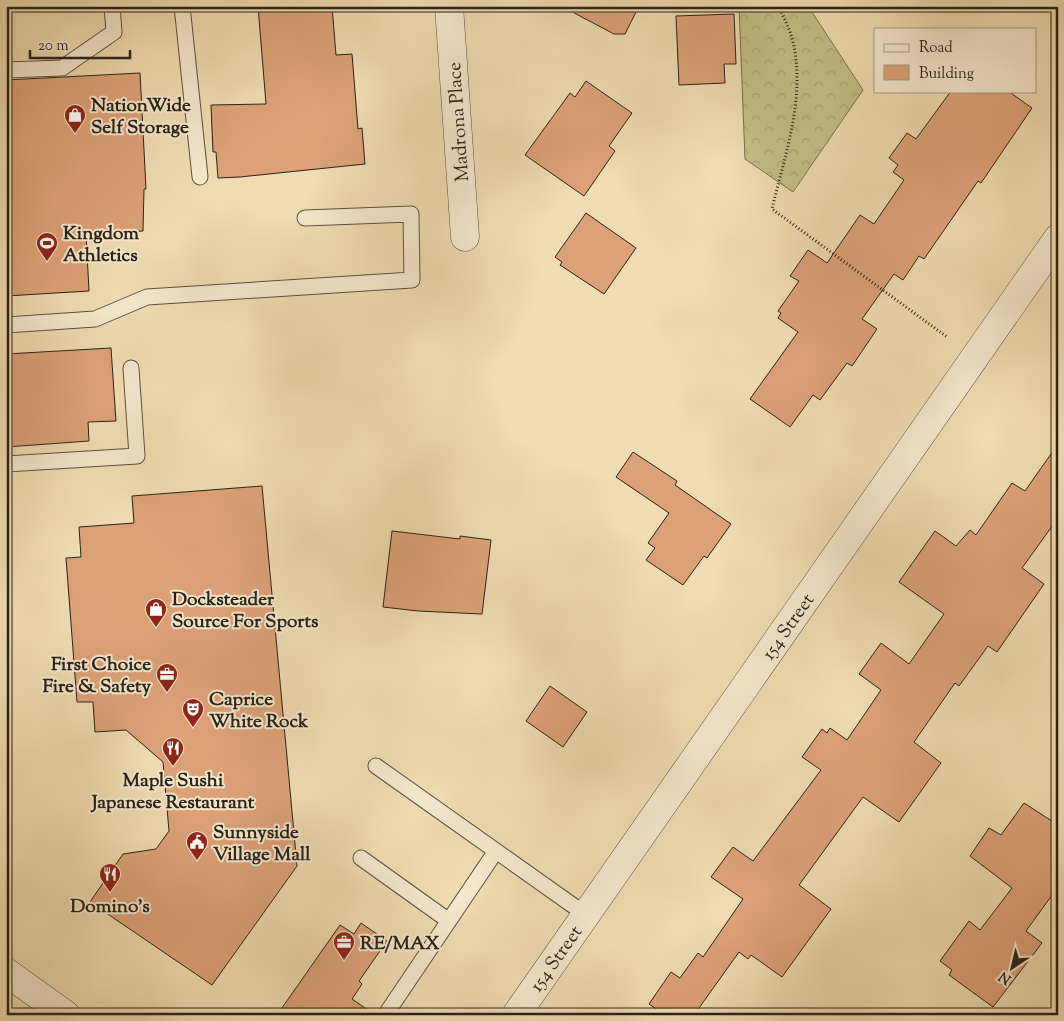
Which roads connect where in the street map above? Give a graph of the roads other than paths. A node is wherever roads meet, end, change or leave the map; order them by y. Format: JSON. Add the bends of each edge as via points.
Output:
{"nodes":[{"id":1,"x":112,"y":6,"type":"edge"},
{"id":2,"x":182,"y":6,"type":"edge"},
{"id":3,"x":449,"y":6,"type":"edge"},
{"id":4,"x":6,"y":70,"type":"edge"},
{"id":5,"x":200,"y":177,"type":"dead end"},
{"id":6,"x":305,"y":218,"type":"dead end"},
{"id":7,"x":465,"y":237,"type":"dead end"},
{"id":8,"x":1058,"y":238,"type":"edge"},
{"id":9,"x":6,"y":325,"type":"edge"},
{"id":10,"x":131,"y":368,"type":"dead end"},
{"id":11,"x":6,"y":464,"type":"edge"},
{"id":12,"x":376,"y":766,"type":"dead end"},
{"id":13,"x":496,"y":851,"type":"junction"},
{"id":14,"x":361,"y":858,"type":"dead end"},
{"id":15,"x":586,"y":914,"type":"junction"},
{"id":16,"x":449,"y":921,"type":"junction"},
{"id":17,"x":6,"y":972,"type":"edge"},
{"id":18,"x":388,"y":1011,"type":"dead end"},
{"id":19,"x":66,"y":1015,"type":"edge"},
{"id":20,"x":516,"y":1015,"type":"edge"}],
"edges":[{"from":1,"to":4,"type":"lane","via":[[114,32],[62,68]]},
{"from":2,"to":5,"type":"lane"},
{"from":3,"to":7,"type":"street","name":"Madrona Place"},
{"from":6,"to":9,"type":"lane","via":[[411,214],[412,280],[147,297],[95,319]]},
{"from":8,"to":15,"type":"street","name":"154 Street"},
{"from":10,"to":11,"type":"lane","via":[[137,456]]},
{"from":12,"to":13,"type":"lane"},
{"from":13,"to":15,"type":"lane"},
{"from":13,"to":16,"type":"lane"},
{"from":14,"to":16,"type":"lane"},
{"from":15,"to":20,"type":"street","name":"154 Street"},
{"from":16,"to":18,"type":"lane"},
{"from":17,"to":19,"type":"street"}]}
